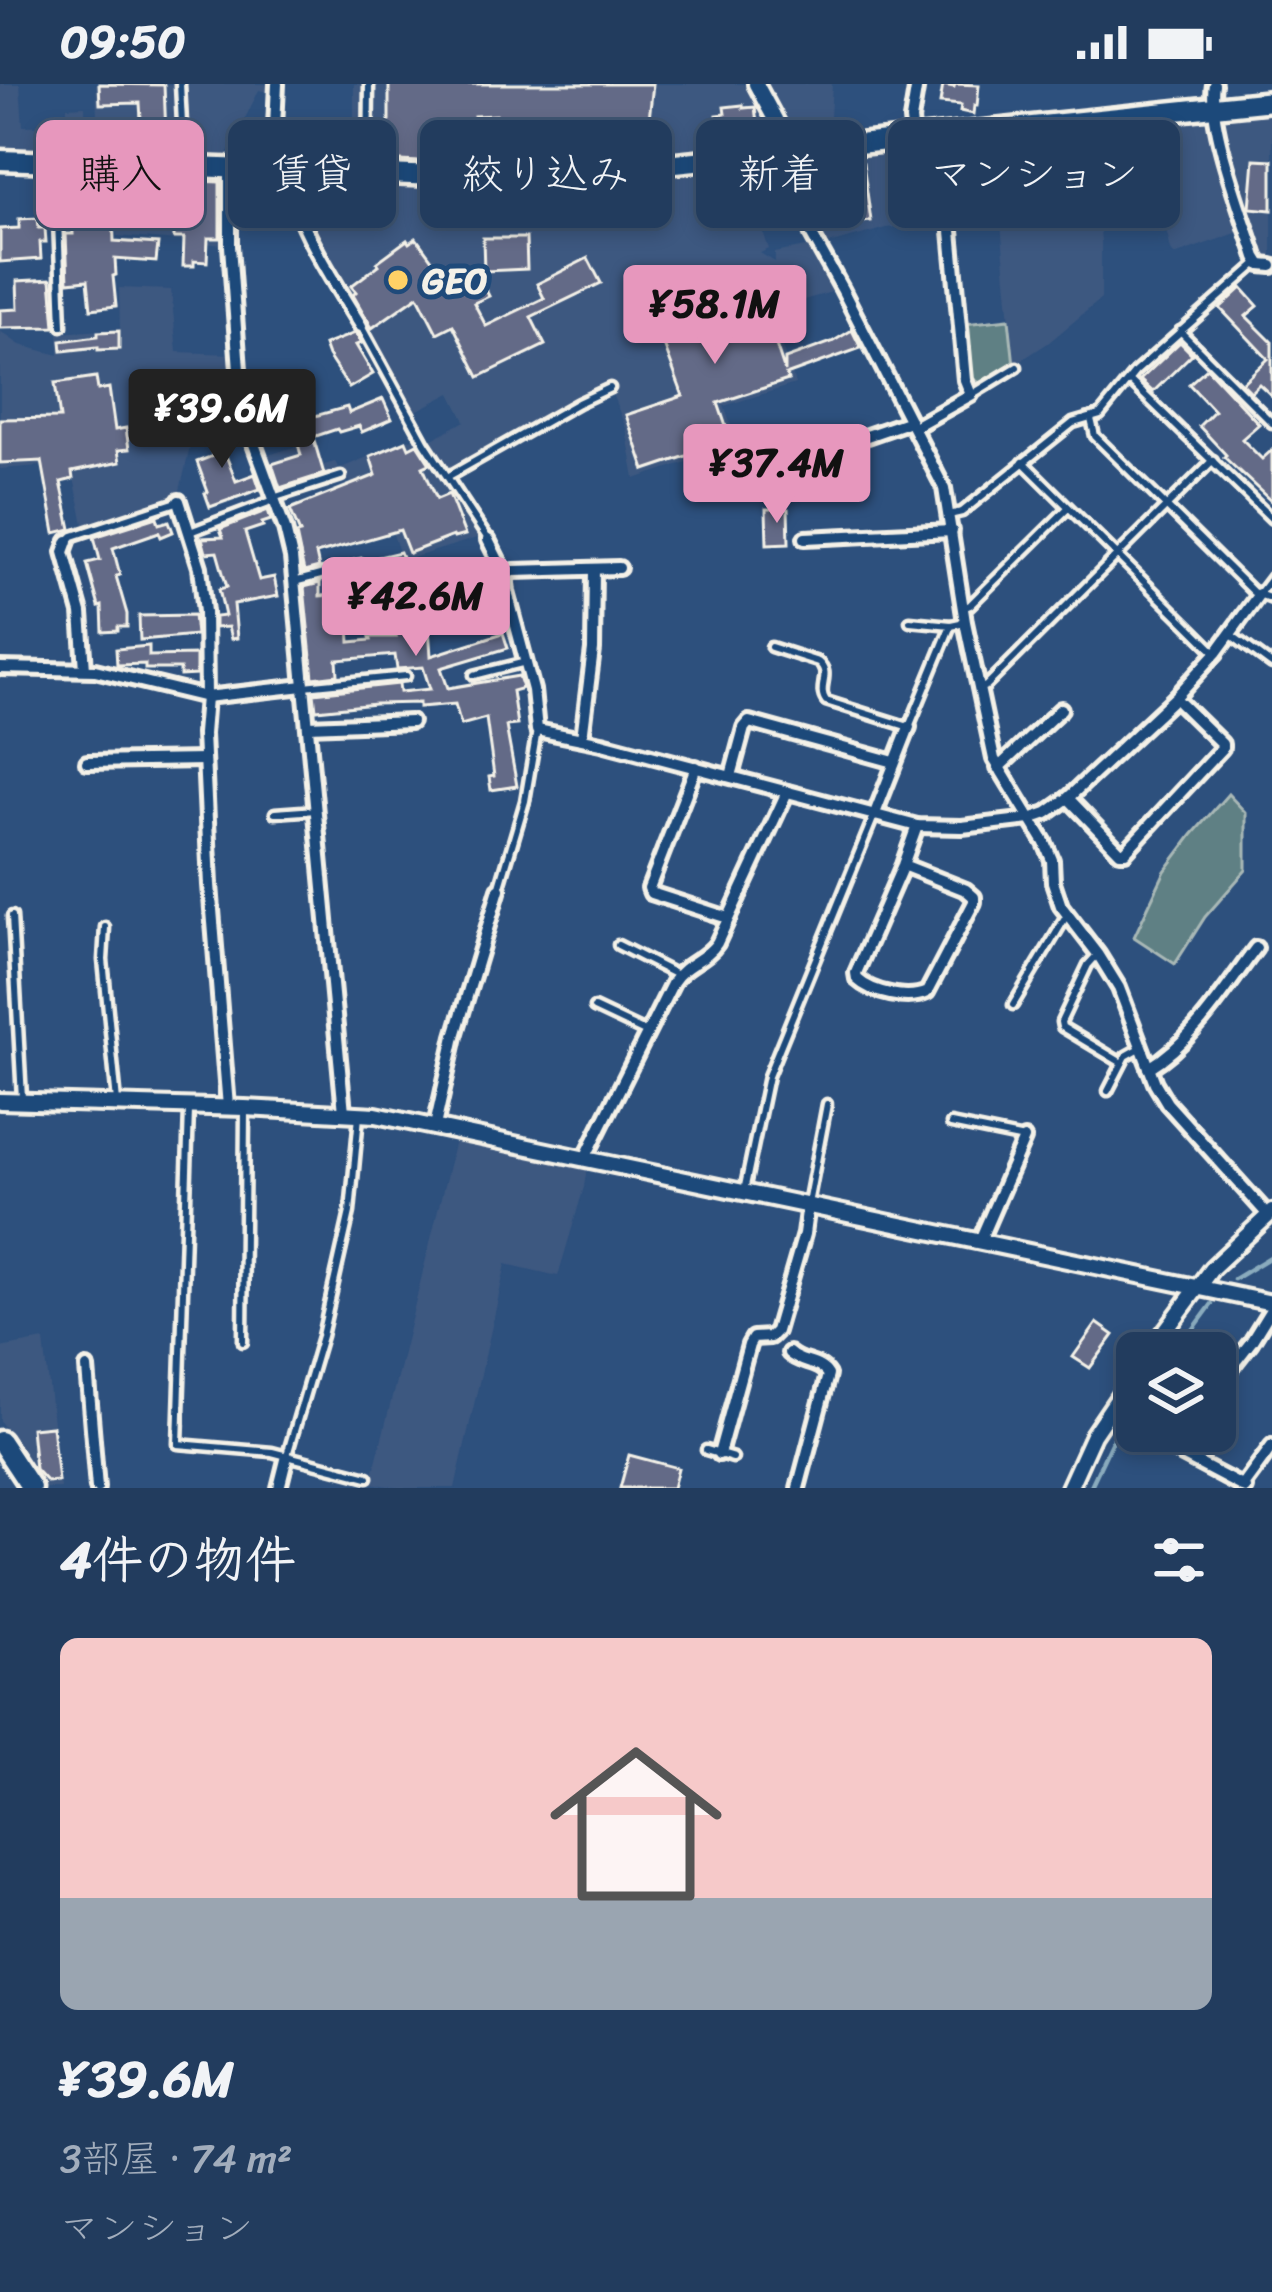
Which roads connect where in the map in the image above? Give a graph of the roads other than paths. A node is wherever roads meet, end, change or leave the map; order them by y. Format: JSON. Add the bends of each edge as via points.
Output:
{"nodes":[{"id":1,"x":180,"y":84,"type":"edge"},
{"id":2,"x":277,"y":84,"type":"edge"},
{"id":3,"x":369,"y":84,"type":"edge"},
{"id":4,"x":756,"y":84,"type":"edge"},
{"id":5,"x":917,"y":84,"type":"edge"},
{"id":6,"x":1214,"y":94,"type":"edge"},
{"id":7,"x":1272,"y":100,"type":"edge"},
{"id":8,"x":182,"y":120,"type":"edge"},
{"id":9,"x":278,"y":120,"type":"edge"},
{"id":10,"x":369,"y":120,"type":"edge"},
{"id":11,"x":775,"y":120,"type":"edge"},
{"id":12,"x":911,"y":120,"type":"edge"},
{"id":13,"x":1042,"y":120,"type":"edge"},
{"id":14,"x":0,"y":160,"type":"edge"},
{"id":15,"x":36,"y":161,"type":"edge"},
{"id":16,"x":58,"y":228,"type":"edge"},
{"id":17,"x":230,"y":228,"type":"edge"},
{"id":18,"x":307,"y":228,"type":"edge"},
{"id":19,"x":809,"y":228,"type":"edge"},
{"id":20,"x":951,"y":228,"type":"edge"},
{"id":21,"x":1266,"y":264,"type":"edge"},
{"id":22,"x":62,"y":326,"type":"dead end"},
{"id":23,"x":361,"y":326,"type":"joint"},
{"id":24,"x":1180,"y":331,"type":"junction"},
{"id":25,"x":1017,"y":367,"type":"dead end"},
{"id":26,"x":1129,"y":380,"type":"junction"},
{"id":27,"x":610,"y":388,"type":"dead end"},
{"id":28,"x":971,"y":395,"type":"junction"},
{"id":29,"x":1091,"y":419,"type":"junction"},
{"id":30,"x":1272,"y":423,"type":"edge"},
{"id":31,"x":912,"y":424,"type":"junction"},
{"id":32,"x":838,"y":446,"type":"dead end"},
{"id":33,"x":1213,"y":460,"type":"junction"},
{"id":34,"x":1022,"y":462,"type":"junction"},
{"id":35,"x":341,"y":476,"type":"dead end"},
{"id":36,"x":449,"y":476,"type":"junction"},
{"id":37,"x":274,"y":499,"type":"junction"},
{"id":38,"x":179,"y":501,"type":"joint"},
{"id":39,"x":1168,"y":507,"type":"junction"},
{"id":40,"x":1068,"y":508,"type":"junction"},
{"id":41,"x":950,"y":515,"type":"junction"},
{"id":42,"x":1272,"y":519,"type":"edge"},
{"id":43,"x":952,"y":531,"type":"junction"},
{"id":44,"x":190,"y":532,"type":"junction"},
{"id":45,"x":805,"y":538,"type":"dead end"},
{"id":46,"x":488,"y":540,"type":"joint"},
{"id":47,"x":68,"y":541,"type":"joint"},
{"id":48,"x":1118,"y":556,"type":"junction"},
{"id":49,"x":594,"y":568,"type":"junction"},
{"id":50,"x":619,"y":568,"type":"dead end"},
{"id":51,"x":505,"y":574,"type":"junction"},
{"id":52,"x":1272,"y":578,"type":"edge"},
{"id":53,"x":294,"y":582,"type":"junction"},
{"id":54,"x":1266,"y":596,"type":"edge"},
{"id":55,"x":373,"y":598,"type":"dead end"},
{"id":56,"x":964,"y":615,"type":"junction"},
{"id":57,"x":910,"y":621,"type":"dead end"},
{"id":58,"x":951,"y":625,"type":"junction"},
{"id":59,"x":1231,"y":634,"type":"junction"},
{"id":60,"x":771,"y":647,"type":"dead end"},
{"id":61,"x":1216,"y":652,"type":"junction"},
{"id":62,"x":526,"y":662,"type":"junction"},
{"id":63,"x":1272,"y":665,"type":"edge"},
{"id":64,"x":0,"y":668,"type":"edge"},
{"id":65,"x":85,"y":670,"type":"junction"},
{"id":66,"x":474,"y":675,"type":"dead end"},
{"id":67,"x":406,"y":676,"type":"dead end"},
{"id":68,"x":304,"y":686,"type":"junction"},
{"id":69,"x":977,"y":690,"type":"junction"},
{"id":70,"x":206,"y":697,"type":"junction"},
{"id":71,"x":1175,"y":698,"type":"junction"},
{"id":72,"x":1060,"y":709,"type":"dead end"},
{"id":73,"x":411,"y":722,"type":"dead end"},
{"id":74,"x":309,"y":726,"type":"junction"},
{"id":75,"x":909,"y":727,"type":"junction"},
{"id":76,"x":537,"y":730,"type":"junction"},
{"id":77,"x":582,"y":738,"type":"junction"},
{"id":78,"x":204,"y":760,"type":"junction"},
{"id":79,"x":87,"y":762,"type":"dead end"},
{"id":80,"x":894,"y":762,"type":"junction"},
{"id":81,"x":696,"y":767,"type":"junction"},
{"id":82,"x":998,"y":768,"type":"junction"},
{"id":83,"x":730,"y":776,"type":"junction"},
{"id":84,"x":787,"y":792,"type":"junction"},
{"id":85,"x":1068,"y":798,"type":"junction"},
{"id":86,"x":316,"y":810,"type":"junction"},
{"id":87,"x":275,"y":813,"type":"dead end"},
{"id":88,"x":874,"y":816,"type":"junction"},
{"id":89,"x":1030,"y":819,"type":"junction"},
{"id":90,"x":917,"y":826,"type":"junction"},
{"id":91,"x":903,"y":866,"type":"junction"},
{"id":92,"x":499,"y":889,"type":"joint"},
{"id":93,"x":1067,"y":915,"type":"junction"},
{"id":94,"x":12,"y":916,"type":"dead end"},
{"id":95,"x":728,"y":918,"type":"junction"},
{"id":96,"x":105,"y":927,"type":"dead end"},
{"id":97,"x":618,"y":945,"type":"dead end"},
{"id":98,"x":1256,"y":948,"type":"dead end"},
{"id":99,"x":1098,"y":954,"type":"junction"},
{"id":100,"x":677,"y":975,"type":"junction"},
{"id":101,"x":1013,"y":1005,"type":"dead end"},
{"id":102,"x":594,"y":1008,"type":"dead end"},
{"id":103,"x":647,"y":1033,"type":"junction"},
{"id":104,"x":1142,"y":1047,"type":"junction"},
{"id":105,"x":1122,"y":1063,"type":"junction"},
{"id":106,"x":1150,"y":1068,"type":"junction"},
{"id":107,"x":1108,"y":1091,"type":"dead end"},
{"id":108,"x":0,"y":1101,"type":"edge"},
{"id":109,"x":22,"y":1102,"type":"junction"},
{"id":110,"x":117,"y":1104,"type":"junction"},
{"id":111,"x":827,"y":1104,"type":"dead end"},
{"id":112,"x":189,"y":1106,"type":"junction"},
{"id":113,"x":227,"y":1107,"type":"junction"},
{"id":114,"x":245,"y":1108,"type":"junction"},
{"id":115,"x":352,"y":1112,"type":"junction"},
{"id":116,"x":951,"y":1124,"type":"dead end"},
{"id":117,"x":434,"y":1126,"type":"junction"},
{"id":118,"x":1024,"y":1138,"type":"joint"},
{"id":119,"x":585,"y":1157,"type":"junction"},
{"id":120,"x":744,"y":1191,"type":"junction"},
{"id":121,"x":808,"y":1204,"type":"junction"},
{"id":122,"x":1270,"y":1214,"type":"edge"},
{"id":123,"x":980,"y":1240,"type":"junction"},
{"id":124,"x":1198,"y":1286,"type":"junction"},
{"id":125,"x":1272,"y":1306,"type":"edge"},
{"id":126,"x":1164,"y":1332,"type":"edge"},
{"id":127,"x":243,"y":1342,"type":"dead end"},
{"id":128,"x":789,"y":1353,"type":"dead end"},
{"id":129,"x":1236,"y":1361,"type":"edge"},
{"id":130,"x":87,"y":1368,"type":"dead end"},
{"id":131,"x":1116,"y":1401,"type":"edge"},
{"id":132,"x":0,"y":1441,"type":"edge"},
{"id":133,"x":1272,"y":1446,"type":"edge"},
{"id":134,"x":713,"y":1452,"type":"joint"},
{"id":135,"x":1177,"y":1452,"type":"edge"},
{"id":136,"x":287,"y":1456,"type":"junction"},
{"id":137,"x":733,"y":1458,"type":"dead end"},
{"id":138,"x":368,"y":1477,"type":"dead end"},
{"id":139,"x":1244,"y":1487,"type":"edge"},
{"id":140,"x":31,"y":1488,"type":"edge"},
{"id":141,"x":97,"y":1488,"type":"edge"},
{"id":142,"x":279,"y":1488,"type":"edge"},
{"id":143,"x":798,"y":1488,"type":"edge"},
{"id":144,"x":1069,"y":1488,"type":"edge"}],
"edges":[{"from":1,"to":8,"type":"lane"},
{"from":2,"to":9,"type":"street"},
{"from":3,"to":10,"type":"lane"},
{"from":4,"to":11,"type":"street"},
{"from":5,"to":12,"type":"street"},
{"from":6,"to":7,"type":"main road"},
{"from":6,"to":13,"type":"main road"},
{"from":6,"to":21,"type":"street","via":[[1236,196]]},
{"from":14,"to":15,"type":"main road"},
{"from":16,"to":22,"type":"lane"},
{"from":17,"to":37,"type":"street","via":[[242,411]]},
{"from":18,"to":23,"type":"street"},
{"from":19,"to":31,"type":"street"},
{"from":20,"to":28,"type":"street"},
{"from":21,"to":24,"type":"lane"},
{"from":23,"to":36,"type":"lane"},
{"from":24,"to":26,"type":"lane"},
{"from":24,"to":30,"type":"lane"},
{"from":25,"to":28,"type":"lane"},
{"from":26,"to":29,"type":"lane"},
{"from":26,"to":33,"type":"lane"},
{"from":27,"to":36,"type":"lane"},
{"from":28,"to":31,"type":"street"},
{"from":29,"to":34,"type":"lane","via":[[1073,422]]},
{"from":29,"to":39,"type":"lane","via":[[1092,433]]},
{"from":31,"to":32,"type":"street"},
{"from":31,"to":41,"type":"street"},
{"from":33,"to":39,"type":"lane"},
{"from":33,"to":42,"type":"lane"},
{"from":34,"to":40,"type":"lane"},
{"from":34,"to":41,"type":"lane"},
{"from":35,"to":37,"type":"lane"},
{"from":36,"to":46,"type":"lane"},
{"from":37,"to":44,"type":"lane"},
{"from":37,"to":53,"type":"street"},
{"from":38,"to":44,"type":"street"},
{"from":38,"to":47,"type":"lane"},
{"from":39,"to":48,"type":"lane"},
{"from":39,"to":54,"type":"lane"},
{"from":40,"to":48,"type":"lane"},
{"from":40,"to":56,"type":"lane"},
{"from":41,"to":43,"type":"street"},
{"from":43,"to":45,"type":"street"},
{"from":43,"to":56,"type":"street"},
{"from":44,"to":70,"type":"street","via":[[202,585]]},
{"from":46,"to":51,"type":"street"},
{"from":47,"to":65,"type":"street"},
{"from":48,"to":61,"type":"lane"},
{"from":48,"to":69,"type":"lane"},
{"from":49,"to":50,"type":"street"},
{"from":49,"to":51,"type":"street"},
{"from":49,"to":77,"type":"street"},
{"from":51,"to":62,"type":"street"},
{"from":52,"to":54,"type":"lane"},
{"from":53,"to":55,"type":"lane","via":[[362,564]]},
{"from":53,"to":68,"type":"street"},
{"from":54,"to":59,"type":"street"},
{"from":56,"to":58,"type":"lane"},
{"from":56,"to":69,"type":"street"},
{"from":57,"to":58,"type":"lane"},
{"from":58,"to":75,"type":"lane"},
{"from":59,"to":61,"type":"street"},
{"from":59,"to":63,"type":"lane"},
{"from":60,"to":75,"type":"lane","via":[[823,666],[826,701]]},
{"from":61,"to":71,"type":"street"},
{"from":62,"to":66,"type":"lane"},
{"from":62,"to":76,"type":"street"},
{"from":64,"to":65,"type":"street"},
{"from":65,"to":70,"type":"street"},
{"from":67,"to":68,"type":"lane"},
{"from":68,"to":70,"type":"street"},
{"from":68,"to":74,"type":"street"},
{"from":69,"to":82,"type":"street"},
{"from":70,"to":78,"type":"street"},
{"from":71,"to":85,"type":"street"},
{"from":71,"to":85,"type":"street","via":[[1222,748],[1125,852]]},
{"from":72,"to":82,"type":"street"},
{"from":73,"to":74,"type":"street"},
{"from":74,"to":86,"type":"street"},
{"from":75,"to":80,"type":"street"},
{"from":76,"to":77,"type":"street"},
{"from":76,"to":92,"type":"lane"},
{"from":77,"to":81,"type":"street"},
{"from":78,"to":79,"type":"street"},
{"from":78,"to":113,"type":"street"},
{"from":80,"to":83,"type":"street","via":[[749,722]]},
{"from":80,"to":88,"type":"street"},
{"from":81,"to":83,"type":"street"},
{"from":81,"to":95,"type":"street","via":[[649,888]]},
{"from":82,"to":89,"type":"street"},
{"from":83,"to":84,"type":"street"},
{"from":84,"to":88,"type":"street"},
{"from":84,"to":95,"type":"street"},
{"from":85,"to":89,"type":"street"},
{"from":86,"to":87,"type":"lane"},
{"from":86,"to":115,"type":"street"},
{"from":88,"to":90,"type":"street"},
{"from":88,"to":120,"type":"lane","via":[[768,1076]]},
{"from":89,"to":90,"type":"street"},
{"from":89,"to":93,"type":"street","via":[[1050,854]]},
{"from":90,"to":91,"type":"street"},
{"from":91,"to":91,"type":"street","via":[[856,973],[860,985],[916,997],[927,992],[974,897]]},
{"from":92,"to":117,"type":"street"},
{"from":93,"to":99,"type":"street"},
{"from":93,"to":101,"type":"lane"},
{"from":94,"to":109,"type":"lane"},
{"from":95,"to":100,"type":"street","via":[[713,950]]},
{"from":96,"to":110,"type":"lane"},
{"from":97,"to":100,"type":"lane"},
{"from":98,"to":106,"type":"street","via":[[1196,1026]]},
{"from":99,"to":104,"type":"street"},
{"from":99,"to":105,"type":"lane","via":[[1060,1022]]},
{"from":100,"to":103,"type":"street"},
{"from":102,"to":103,"type":"lane"},
{"from":103,"to":119,"type":"street"},
{"from":104,"to":105,"type":"lane"},
{"from":104,"to":106,"type":"street"},
{"from":105,"to":107,"type":"lane"},
{"from":106,"to":122,"type":"street","via":[[1167,1103]]},
{"from":108,"to":109,"type":"street"},
{"from":109,"to":110,"type":"street"},
{"from":110,"to":112,"type":"street"},
{"from":111,"to":121,"type":"lane"},
{"from":112,"to":113,"type":"street"},
{"from":112,"to":136,"type":"lane","via":[[178,1444]]},
{"from":113,"to":114,"type":"street"},
{"from":114,"to":115,"type":"street"},
{"from":114,"to":127,"type":"lane"},
{"from":115,"to":117,"type":"street"},
{"from":115,"to":136,"type":"lane","via":[[350,1212]]},
{"from":116,"to":118,"type":"lane"},
{"from":117,"to":119,"type":"street"},
{"from":118,"to":123,"type":"street"},
{"from":119,"to":120,"type":"street"},
{"from":120,"to":121,"type":"street"},
{"from":121,"to":123,"type":"street"},
{"from":121,"to":134,"type":"street","via":[[776,1331],[749,1345]]},
{"from":122,"to":124,"type":"street"},
{"from":123,"to":124,"type":"street"},
{"from":124,"to":125,"type":"street"},
{"from":124,"to":126,"type":"street"},
{"from":125,"to":129,"type":"street"},
{"from":128,"to":143,"type":"street","via":[[828,1375]]},
{"from":130,"to":141,"type":"street"},
{"from":131,"to":144,"type":"street"},
{"from":132,"to":140,"type":"main road"},
{"from":133,"to":139,"type":"street"},
{"from":134,"to":137,"type":"lane"},
{"from":135,"to":139,"type":"street"},
{"from":136,"to":138,"type":"lane"},
{"from":136,"to":142,"type":"street"}]}
